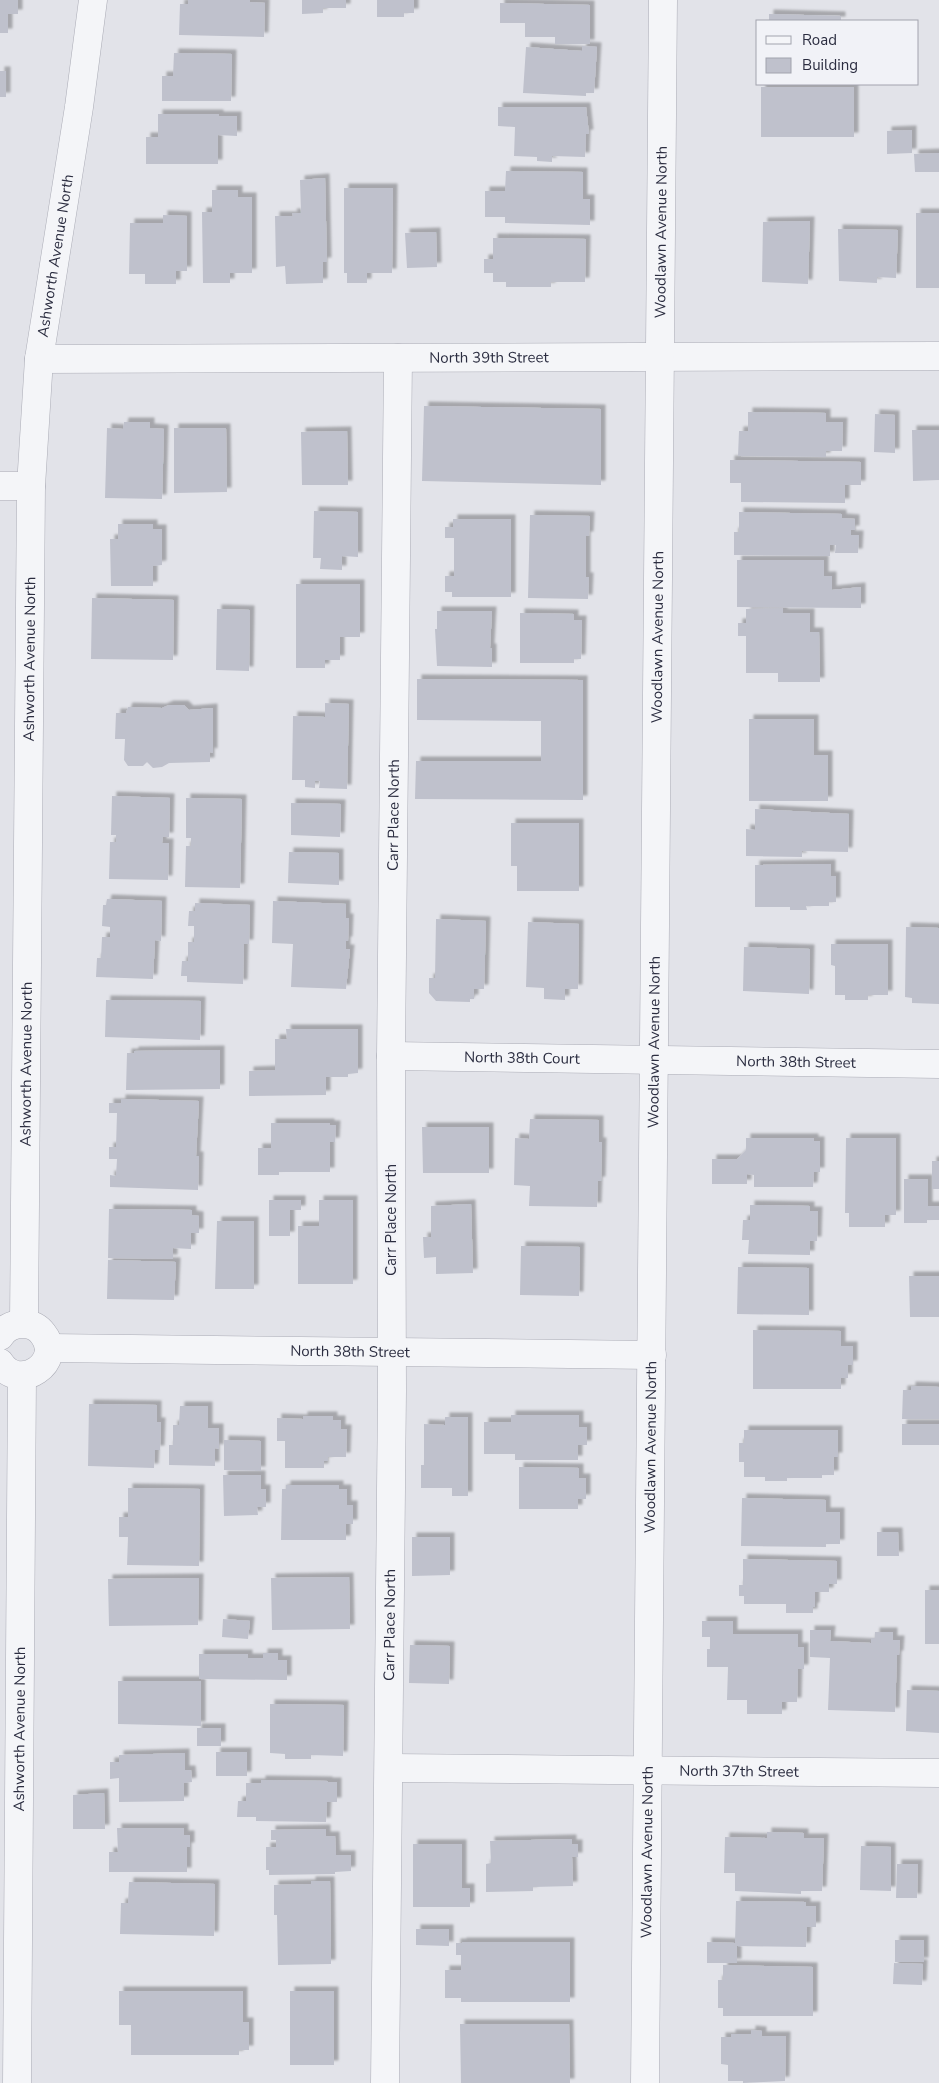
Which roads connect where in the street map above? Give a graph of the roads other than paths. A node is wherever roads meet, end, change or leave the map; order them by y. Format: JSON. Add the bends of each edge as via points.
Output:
{"nodes":[{"id":1,"x":93,"y":0,"type":"edge"},
{"id":2,"x":664,"y":0,"type":"edge"},
{"id":3,"x":939,"y":356,"type":"edge"},
{"id":4,"x":661,"y":357,"type":"junction"},
{"id":5,"x":398,"y":358,"type":"junction"},
{"id":6,"x":39,"y":359,"type":"junction"},
{"id":7,"x":0,"y":486,"type":"edge"},
{"id":8,"x":31,"y":486,"type":"junction"},
{"id":9,"x":391,"y":1056,"type":"junction"},
{"id":10,"x":654,"y":1060,"type":"junction"},
{"id":11,"x":939,"y":1064,"type":"edge"},
{"id":12,"x":24,"y":1324,"type":"junction"},
{"id":13,"x":0,"y":1336,"type":"edge"},
{"id":14,"x":49,"y":1348,"type":"junction"},
{"id":15,"x":392,"y":1353,"type":"junction"},
{"id":16,"x":652,"y":1355,"type":"junction"},
{"id":17,"x":11,"y":1369,"type":"edge"},
{"id":18,"x":389,"y":1768,"type":"junction"},
{"id":19,"x":649,"y":1771,"type":"junction"},
{"id":20,"x":939,"y":1773,"type":"edge"},
{"id":21,"x":17,"y":2083,"type":"edge"},
{"id":22,"x":386,"y":2083,"type":"edge"},
{"id":23,"x":645,"y":2083,"type":"edge"}],
"edges":[{"from":1,"to":6,"type":"street","name":"Ashworth Avenue North"},
{"from":2,"to":4,"type":"street","name":"Woodlawn Avenue North"},
{"from":3,"to":4,"type":"street","name":"North 39th Street"},
{"from":4,"to":5,"type":"street","name":"North 39th Street"},
{"from":4,"to":10,"type":"street","name":"Woodlawn Avenue North"},
{"from":5,"to":6,"type":"street","name":"North 39th Street"},
{"from":5,"to":9,"type":"street","name":"Carr Place North"},
{"from":6,"to":8,"type":"street","name":"Ashworth Avenue North"},
{"from":7,"to":8,"type":"street"},
{"from":8,"to":12,"type":"street","name":"Ashworth Avenue North"},
{"from":9,"to":10,"type":"street","name":"North 38th Court"},
{"from":9,"to":15,"type":"street","name":"Carr Place North"},
{"from":10,"to":11,"type":"street","name":"North 38th Street"},
{"from":10,"to":16,"type":"street","name":"Woodlawn Avenue North"},
{"from":12,"to":13,"type":"street","via":[[8,1327]]},
{"from":12,"to":14,"type":"street","via":[[39,1330]]},
{"from":14,"to":15,"type":"street","name":"North 38th Street"},
{"from":14,"to":17,"type":"street","via":[[47,1359],[36,1372]]},
{"from":15,"to":16,"type":"street","name":"North 38th Street"},
{"from":15,"to":18,"type":"street","name":"Carr Place North"},
{"from":16,"to":19,"type":"street","name":"Woodlawn Avenue North"},
{"from":17,"to":21,"type":"street","name":"Ashworth Avenue North"},
{"from":18,"to":19,"type":"street","name":"North 37th Street"},
{"from":18,"to":22,"type":"street","name":"Carr Place North"},
{"from":19,"to":20,"type":"street","name":"North 37th Street"},
{"from":19,"to":23,"type":"street","name":"Woodlawn Avenue North"}]}
